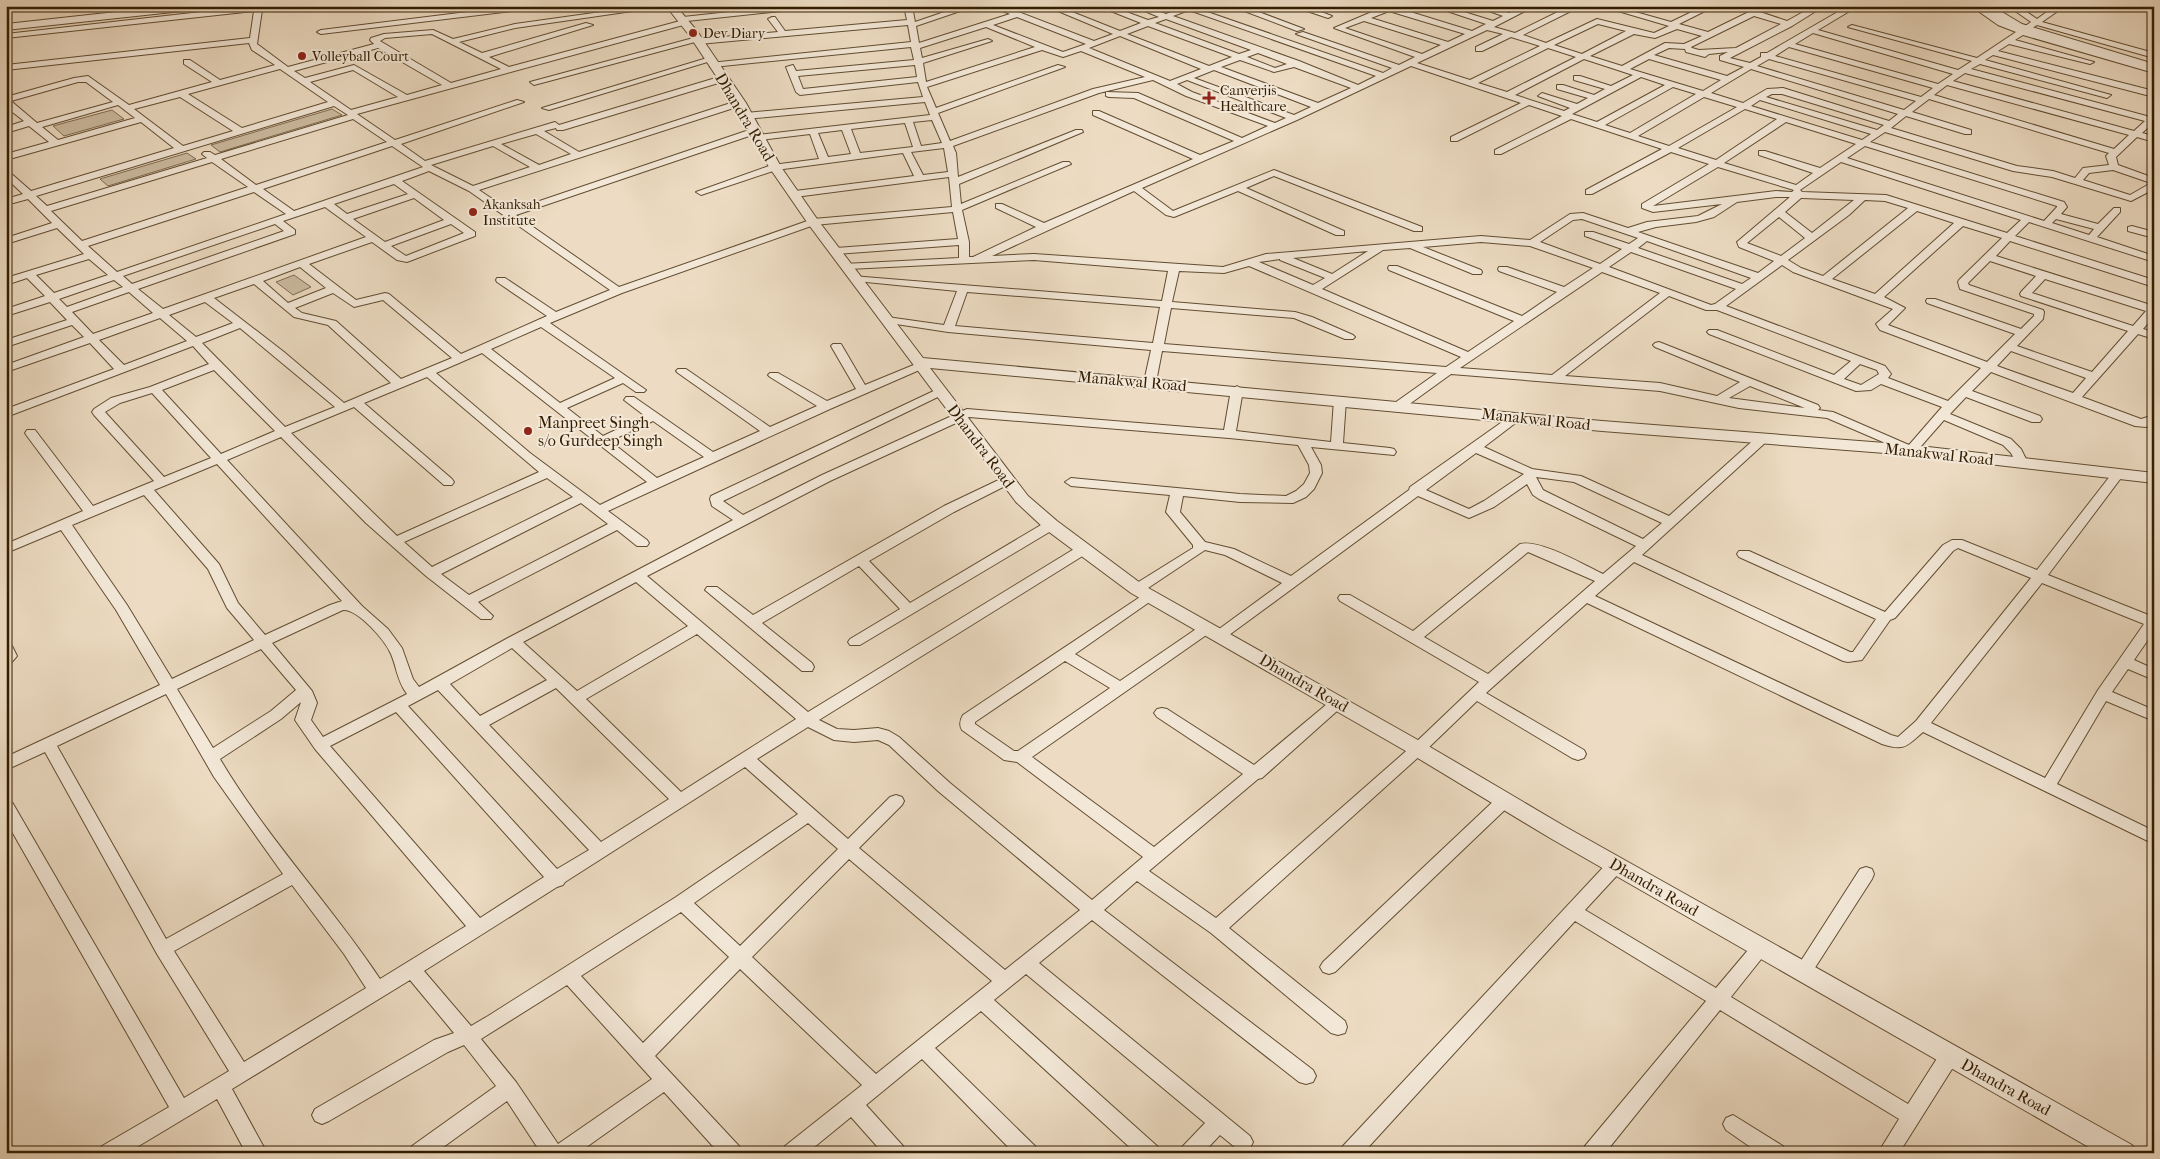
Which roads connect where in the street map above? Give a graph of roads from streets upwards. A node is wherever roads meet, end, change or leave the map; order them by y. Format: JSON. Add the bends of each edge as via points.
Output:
{"nodes":[{"id":1,"x":153,"y":6,"type":"edge"},
{"id":2,"x":200,"y":6,"type":"edge"},
{"id":3,"x":277,"y":6,"type":"edge"},
{"id":4,"x":538,"y":6,"type":"edge"},
{"id":5,"x":663,"y":6,"type":"edge"},
{"id":6,"x":810,"y":6,"type":"edge"},
{"id":7,"x":971,"y":6,"type":"edge"},
{"id":8,"x":995,"y":6,"type":"edge"},
{"id":9,"x":1050,"y":6,"type":"edge"},
{"id":10,"x":1102,"y":6,"type":"edge"},
{"id":11,"x":1137,"y":6,"type":"edge"},
{"id":12,"x":1235,"y":6,"type":"edge"},
{"id":13,"x":1296,"y":6,"type":"edge"},
{"id":14,"x":1436,"y":6,"type":"edge"},
{"id":15,"x":1480,"y":6,"type":"edge"},
{"id":16,"x":1531,"y":6,"type":"edge"},
{"id":17,"x":1577,"y":6,"type":"edge"},
{"id":18,"x":1605,"y":6,"type":"edge"},
{"id":19,"x":1767,"y":6,"type":"edge"},
{"id":20,"x":1820,"y":6,"type":"edge"},
{"id":21,"x":1840,"y":6,"type":"edge"},
{"id":22,"x":1975,"y":6,"type":"edge"},
{"id":23,"x":1986,"y":6,"type":"edge"},
{"id":24,"x":1999,"y":6,"type":"edge"},
{"id":25,"x":2012,"y":6,"type":"edge"},
{"id":26,"x":2061,"y":6,"type":"edge"},
{"id":27,"x":258,"y":7,"type":"edge"},
{"id":28,"x":910,"y":7,"type":"edge"},
{"id":29,"x":1189,"y":7,"type":"edge"},
{"id":30,"x":1705,"y":7,"type":"edge"},
{"id":31,"x":1851,"y":8,"type":"edge"},
{"id":32,"x":739,"y":10,"type":"edge"},
{"id":33,"x":1754,"y":13,"type":"junction"},
{"id":34,"x":1016,"y":15,"type":"junction"},
{"id":35,"x":679,"y":16,"type":"edge"},
{"id":36,"x":1328,"y":16,"type":"dead end"},
{"id":37,"x":1510,"y":16,"type":"junction"},
{"id":38,"x":1167,"y":17,"type":"junction"},
{"id":39,"x":1363,"y":18,"type":"junction"},
{"id":40,"x":772,"y":19,"type":"dead end"},
{"id":41,"x":6,"y":22,"type":"edge"},
{"id":42,"x":912,"y":23,"type":"junction"},
{"id":43,"x":1149,"y":24,"type":"junction"},
{"id":44,"x":1790,"y":24,"type":"junction"},
{"id":45,"x":589,"y":25,"type":"dead end"},
{"id":46,"x":987,"y":25,"type":"junction"},
{"id":47,"x":1674,"y":25,"type":"junction"},
{"id":48,"x":1491,"y":26,"type":"junction"},
{"id":49,"x":6,"y":27,"type":"edge"},
{"id":50,"x":1852,"y":27,"type":"dead end"},
{"id":51,"x":2030,"y":27,"type":"junction"},
{"id":52,"x":1633,"y":31,"type":"junction"},
{"id":53,"x":1813,"y":31,"type":"junction"},
{"id":54,"x":321,"y":32,"type":"dead end"},
{"id":55,"x":783,"y":34,"type":"junction"},
{"id":56,"x":1118,"y":34,"type":"junction"},
{"id":57,"x":1474,"y":34,"type":"junction"},
{"id":58,"x":1513,"y":35,"type":"junction"},
{"id":59,"x":1708,"y":35,"type":"junction"},
{"id":60,"x":6,"y":36,"type":"edge"},
{"id":61,"x":254,"y":40,"type":"junction"},
{"id":62,"x":2008,"y":40,"type":"junction"},
{"id":63,"x":698,"y":41,"type":"junction"},
{"id":64,"x":988,"y":41,"type":"dead end"},
{"id":65,"x":454,"y":42,"type":"junction"},
{"id":66,"x":1092,"y":43,"type":"junction"},
{"id":67,"x":379,"y":44,"type":"junction"},
{"id":68,"x":1787,"y":44,"type":"junction"},
{"id":69,"x":914,"y":45,"type":"junction"},
{"id":70,"x":1448,"y":45,"type":"junction"},
{"id":71,"x":1547,"y":45,"type":"junction"},
{"id":72,"x":1042,"y":46,"type":"junction"},
{"id":73,"x":1687,"y":47,"type":"junction"},
{"id":74,"x":1081,"y":48,"type":"junction"},
{"id":75,"x":1741,"y":48,"type":"junction"},
{"id":76,"x":1479,"y":49,"type":"dead end"},
{"id":77,"x":1258,"y":50,"type":"junction"},
{"id":78,"x":1991,"y":52,"type":"junction"},
{"id":79,"x":1701,"y":54,"type":"junction"},
{"id":80,"x":482,"y":56,"type":"junction"},
{"id":81,"x":1645,"y":56,"type":"junction"},
{"id":82,"x":1768,"y":56,"type":"junction"},
{"id":83,"x":2154,"y":56,"type":"edge"},
{"id":84,"x":786,"y":57,"type":"junction"},
{"id":85,"x":1240,"y":57,"type":"junction"},
{"id":86,"x":1422,"y":57,"type":"junction"},
{"id":87,"x":1585,"y":57,"type":"junction"},
{"id":88,"x":1723,"y":58,"type":"junction"},
{"id":89,"x":1978,"y":61,"type":"junction"},
{"id":90,"x":187,"y":62,"type":"dead end"},
{"id":91,"x":918,"y":62,"type":"junction"},
{"id":92,"x":1296,"y":63,"type":"junction"},
{"id":93,"x":1410,"y":63,"type":"junction"},
{"id":94,"x":1750,"y":66,"type":"junction"},
{"id":95,"x":1062,"y":67,"type":"dead end"},
{"id":96,"x":1687,"y":67,"type":"junction"},
{"id":97,"x":6,"y":68,"type":"edge"},
{"id":98,"x":284,"y":68,"type":"junction"},
{"id":99,"x":715,"y":68,"type":"junction"},
{"id":100,"x":1211,"y":68,"type":"junction"},
{"id":101,"x":1399,"y":68,"type":"junction"},
{"id":102,"x":507,"y":69,"type":"junction"},
{"id":103,"x":1593,"y":69,"type":"dead end"},
{"id":104,"x":1622,"y":69,"type":"junction"},
{"id":105,"x":2151,"y":69,"type":"edge"},
{"id":106,"x":1678,"y":72,"type":"dead end"},
{"id":107,"x":1962,"y":72,"type":"junction"},
{"id":108,"x":793,"y":74,"type":"junction"},
{"id":109,"x":1640,"y":74,"type":"junction"},
{"id":110,"x":1384,"y":76,"type":"junction"},
{"id":111,"x":1156,"y":77,"type":"junction"},
{"id":112,"x":1188,"y":78,"type":"junction"},
{"id":113,"x":1576,"y":78,"type":"dead end"},
{"id":114,"x":1727,"y":79,"type":"junction"},
{"id":115,"x":1629,"y":80,"type":"junction"},
{"id":116,"x":1668,"y":80,"type":"junction"},
{"id":117,"x":304,"y":81,"type":"junction"},
{"id":118,"x":534,"y":82,"type":"dead end"},
{"id":119,"x":922,"y":82,"type":"junction"},
{"id":120,"x":219,"y":83,"type":"junction"},
{"id":121,"x":1470,"y":83,"type":"junction"},
{"id":122,"x":1170,"y":84,"type":"junction"},
{"id":123,"x":1943,"y":84,"type":"junction"},
{"id":124,"x":450,"y":86,"type":"junction"},
{"id":125,"x":1560,"y":87,"type":"dead end"},
{"id":126,"x":1359,"y":88,"type":"junction"},
{"id":127,"x":2151,"y":88,"type":"edge"},
{"id":128,"x":1612,"y":89,"type":"junction"},
{"id":129,"x":800,"y":92,"type":"junction"},
{"id":130,"x":182,"y":94,"type":"junction"},
{"id":131,"x":1704,"y":94,"type":"junction"},
{"id":132,"x":1083,"y":95,"type":"junction"},
{"id":133,"x":1508,"y":95,"type":"junction"},
{"id":134,"x":2107,"y":95,"type":"dead end"},
{"id":135,"x":1542,"y":96,"type":"dead end"},
{"id":136,"x":1758,"y":97,"type":"junction"},
{"id":137,"x":406,"y":98,"type":"junction"},
{"id":138,"x":1595,"y":98,"type":"junction"},
{"id":139,"x":1924,"y":98,"type":"junction"},
{"id":140,"x":927,"y":99,"type":"junction"},
{"id":141,"x":6,"y":101,"type":"edge"},
{"id":142,"x":121,"y":102,"type":"junction"},
{"id":143,"x":520,"y":102,"type":"dead end"},
{"id":144,"x":1529,"y":102,"type":"junction"},
{"id":145,"x":335,"y":103,"type":"junction"},
{"id":146,"x":1318,"y":106,"type":"junction"},
{"id":147,"x":1744,"y":106,"type":"junction"},
{"id":148,"x":1577,"y":107,"type":"junction"},
{"id":149,"x":129,"y":108,"type":"junction"},
{"id":150,"x":546,"y":108,"type":"dead end"},
{"id":151,"x":810,"y":111,"type":"junction"},
{"id":152,"x":1096,"y":113,"type":"dead end"},
{"id":153,"x":1904,"y":113,"type":"junction"},
{"id":154,"x":353,"y":114,"type":"junction"},
{"id":155,"x":933,"y":114,"type":"junction"},
{"id":156,"x":1568,"y":115,"type":"junction"},
{"id":157,"x":1294,"y":118,"type":"junction"},
{"id":158,"x":142,"y":119,"type":"junction"},
{"id":159,"x":1784,"y":119,"type":"junction"},
{"id":160,"x":2152,"y":119,"type":"edge"},
{"id":161,"x":908,"y":120,"type":"junction"},
{"id":162,"x":750,"y":122,"type":"junction"},
{"id":163,"x":34,"y":124,"type":"junction"},
{"id":164,"x":1598,"y":125,"type":"junction"},
{"id":165,"x":1275,"y":126,"type":"junction"},
{"id":166,"x":846,"y":128,"type":"junction"},
{"id":167,"x":1884,"y":129,"type":"junction"},
{"id":168,"x":6,"y":130,"type":"edge"},
{"id":169,"x":536,"y":130,"type":"junction"},
{"id":170,"x":813,"y":131,"type":"junction"},
{"id":171,"x":240,"y":132,"type":"junction"},
{"id":172,"x":1079,"y":132,"type":"dead end"},
{"id":173,"x":1968,"y":132,"type":"dead end"},
{"id":174,"x":2136,"y":134,"type":"junction"},
{"id":175,"x":1631,"y":136,"type":"junction"},
{"id":176,"x":1454,"y":139,"type":"dead end"},
{"id":177,"x":2154,"y":139,"type":"edge"},
{"id":178,"x":1242,"y":141,"type":"junction"},
{"id":179,"x":393,"y":142,"type":"junction"},
{"id":180,"x":56,"y":143,"type":"junction"},
{"id":181,"x":493,"y":143,"type":"junction"},
{"id":182,"x":1864,"y":143,"type":"junction"},
{"id":183,"x":194,"y":145,"type":"junction"},
{"id":184,"x":947,"y":146,"type":"junction"},
{"id":185,"x":181,"y":149,"type":"junction"},
{"id":186,"x":1670,"y":149,"type":"junction"},
{"id":187,"x":918,"y":150,"type":"junction"},
{"id":188,"x":906,"y":151,"type":"junction"},
{"id":189,"x":1498,"y":152,"type":"dead end"},
{"id":190,"x":2115,"y":152,"type":"junction"},
{"id":191,"x":1762,"y":153,"type":"dead end"},
{"id":192,"x":577,"y":154,"type":"junction"},
{"id":193,"x":6,"y":157,"type":"edge"},
{"id":194,"x":212,"y":158,"type":"junction"},
{"id":195,"x":857,"y":158,"type":"junction"},
{"id":196,"x":1201,"y":159,"type":"junction"},
{"id":197,"x":1840,"y":159,"type":"junction"},
{"id":198,"x":825,"y":161,"type":"junction"},
{"id":199,"x":1066,"y":164,"type":"dead end"},
{"id":200,"x":1716,"y":164,"type":"junction"},
{"id":201,"x":427,"y":166,"type":"junction"},
{"id":202,"x":536,"y":167,"type":"junction"},
{"id":203,"x":775,"y":167,"type":"junction"},
{"id":204,"x":2114,"y":167,"type":"junction"},
{"id":205,"x":1821,"y":172,"type":"junction"},
{"id":206,"x":8,"y":176,"type":"edge"},
{"id":207,"x":920,"y":178,"type":"junction"},
{"id":208,"x":954,"y":178,"type":"junction"},
{"id":209,"x":84,"y":179,"type":"junction"},
{"id":210,"x":395,"y":180,"type":"junction"},
{"id":211,"x":1888,"y":182,"type":"junction"},
{"id":212,"x":2077,"y":182,"type":"junction"},
{"id":213,"x":2154,"y":183,"type":"edge"},
{"id":214,"x":1237,"y":187,"type":"junction"},
{"id":215,"x":255,"y":188,"type":"junction"},
{"id":216,"x":472,"y":188,"type":"junction"},
{"id":217,"x":1136,"y":188,"type":"junction"},
{"id":218,"x":101,"y":192,"type":"junction"},
{"id":219,"x":701,"y":192,"type":"dead end"},
{"id":220,"x":1589,"y":192,"type":"dead end"},
{"id":221,"x":1798,"y":192,"type":"junction"},
{"id":222,"x":416,"y":194,"type":"junction"},
{"id":223,"x":795,"y":194,"type":"junction"},
{"id":224,"x":29,"y":195,"type":"junction"},
{"id":225,"x":1662,"y":196,"type":"junction"},
{"id":226,"x":1865,"y":198,"type":"junction"},
{"id":227,"x":1734,"y":199,"type":"junction"},
{"id":228,"x":6,"y":202,"type":"edge"},
{"id":229,"x":326,"y":203,"type":"junction"},
{"id":230,"x":1684,"y":205,"type":"junction"},
{"id":231,"x":998,"y":206,"type":"dead end"},
{"id":232,"x":1916,"y":207,"type":"junction"},
{"id":233,"x":957,"y":209,"type":"junction"},
{"id":234,"x":44,"y":210,"type":"junction"},
{"id":235,"x":2117,"y":210,"type":"dead end"},
{"id":236,"x":1779,"y":212,"type":"junction"},
{"id":237,"x":292,"y":214,"type":"junction"},
{"id":238,"x":510,"y":214,"type":"junction"},
{"id":239,"x":2054,"y":215,"type":"junction"},
{"id":240,"x":346,"y":218,"type":"junction"},
{"id":241,"x":2027,"y":219,"type":"junction"},
{"id":242,"x":275,"y":220,"type":"junction"},
{"id":243,"x":453,"y":220,"type":"junction"},
{"id":244,"x":813,"y":222,"type":"junction"},
{"id":245,"x":1961,"y":222,"type":"junction"},
{"id":246,"x":58,"y":224,"type":"junction"},
{"id":247,"x":2044,"y":225,"type":"junction"},
{"id":248,"x":1044,"y":227,"type":"junction"},
{"id":249,"x":2100,"y":228,"type":"junction"},
{"id":250,"x":1418,"y":229,"type":"dead end"},
{"id":251,"x":2132,"y":229,"type":"dead end"},
{"id":252,"x":1629,"y":232,"type":"junction"},
{"id":253,"x":1340,"y":233,"type":"dead end"},
{"id":254,"x":1589,"y":234,"type":"dead end"},
{"id":255,"x":2153,"y":234,"type":"edge"},
{"id":256,"x":2010,"y":237,"type":"junction"},
{"id":257,"x":373,"y":238,"type":"junction"},
{"id":258,"x":1645,"y":238,"type":"junction"},
{"id":259,"x":1811,"y":238,"type":"junction"},
{"id":260,"x":2090,"y":239,"type":"junction"},
{"id":261,"x":6,"y":241,"type":"edge"},
{"id":262,"x":964,"y":242,"type":"junction"},
{"id":263,"x":1532,"y":243,"type":"junction"},
{"id":264,"x":80,"y":245,"type":"junction"},
{"id":265,"x":383,"y":246,"type":"junction"},
{"id":266,"x":1411,"y":246,"type":"junction"},
{"id":267,"x":1628,"y":248,"type":"junction"},
{"id":268,"x":1379,"y":249,"type":"junction"},
{"id":269,"x":836,"y":251,"type":"junction"},
{"id":270,"x":91,"y":255,"type":"junction"},
{"id":271,"x":1280,"y":256,"type":"junction"},
{"id":272,"x":1989,"y":257,"type":"junction"},
{"id":273,"x":977,"y":259,"type":"junction"},
{"id":274,"x":2154,"y":259,"type":"edge"},
{"id":275,"x":964,"y":260,"type":"junction"},
{"id":276,"x":1782,"y":260,"type":"junction"},
{"id":277,"x":1249,"y":262,"type":"junction"},
{"id":278,"x":301,"y":263,"type":"junction"},
{"id":279,"x":1600,"y":267,"type":"junction"},
{"id":280,"x":1174,"y":268,"type":"junction"},
{"id":281,"x":1393,"y":268,"type":"dead end"},
{"id":282,"x":1503,"y":269,"type":"dead end"},
{"id":283,"x":852,"y":272,"type":"junction"},
{"id":284,"x":1477,"y":272,"type":"dead end"},
{"id":285,"x":29,"y":274,"type":"junction"},
{"id":286,"x":2043,"y":275,"type":"junction"},
{"id":287,"x":116,"y":277,"type":"junction"},
{"id":288,"x":1759,"y":277,"type":"junction"},
{"id":289,"x":1333,"y":278,"type":"junction"},
{"id":290,"x":254,"y":279,"type":"junction"},
{"id":291,"x":502,"y":280,"type":"dead end"},
{"id":292,"x":1824,"y":280,"type":"junction"},
{"id":293,"x":6,"y":282,"type":"edge"},
{"id":294,"x":2154,"y":284,"type":"edge"},
{"id":295,"x":130,"y":288,"type":"junction"},
{"id":296,"x":963,"y":288,"type":"junction"},
{"id":297,"x":1743,"y":288,"type":"junction"},
{"id":298,"x":334,"y":290,"type":"junction"},
{"id":299,"x":1313,"y":290,"type":"junction"},
{"id":300,"x":618,"y":291,"type":"junction"},
{"id":301,"x":1564,"y":291,"type":"junction"},
{"id":302,"x":1668,"y":292,"type":"junction"},
{"id":303,"x":2025,"y":294,"type":"junction"},
{"id":304,"x":52,"y":298,"type":"junction"},
{"id":305,"x":206,"y":298,"type":"junction"},
{"id":306,"x":1876,"y":298,"type":"junction"},
{"id":307,"x":1931,"y":301,"type":"dead end"},
{"id":308,"x":1167,"y":304,"type":"junction"},
{"id":309,"x":2016,"y":304,"type":"junction"},
{"id":310,"x":287,"y":307,"type":"junction"},
{"id":311,"x":1718,"y":307,"type":"junction"},
{"id":312,"x":2153,"y":309,"type":"edge"},
{"id":313,"x":65,"y":311,"type":"junction"},
{"id":314,"x":6,"y":313,"type":"edge"},
{"id":315,"x":162,"y":314,"type":"junction"},
{"id":316,"x":555,"y":316,"type":"junction"},
{"id":317,"x":74,"y":320,"type":"junction"},
{"id":318,"x":887,"y":320,"type":"junction"},
{"id":319,"x":1522,"y":320,"type":"junction"},
{"id":320,"x":541,"y":322,"type":"junction"},
{"id":321,"x":241,"y":324,"type":"junction"},
{"id":322,"x":948,"y":329,"type":"junction"},
{"id":323,"x":2135,"y":330,"type":"junction"},
{"id":324,"x":1713,"y":332,"type":"dead end"},
{"id":325,"x":2022,"y":333,"type":"junction"},
{"id":326,"x":2154,"y":336,"type":"edge"},
{"id":327,"x":1349,"y":337,"type":"dead end"},
{"id":328,"x":90,"y":338,"type":"junction"},
{"id":329,"x":195,"y":342,"type":"junction"},
{"id":330,"x":6,"y":344,"type":"edge"},
{"id":331,"x":1659,"y":345,"type":"dead end"},
{"id":332,"x":837,"y":346,"type":"dead end"},
{"id":333,"x":1157,"y":347,"type":"junction"},
{"id":334,"x":2009,"y":347,"type":"junction"},
{"id":335,"x":482,"y":348,"type":"junction"},
{"id":336,"x":1469,"y":356,"type":"junction"},
{"id":337,"x":460,"y":359,"type":"junction"},
{"id":338,"x":1858,"y":360,"type":"junction"},
{"id":339,"x":918,"y":364,"type":"junction"},
{"id":340,"x":216,"y":365,"type":"junction"},
{"id":341,"x":1989,"y":367,"type":"junction"},
{"id":342,"x":6,"y":368,"type":"edge"},
{"id":343,"x":122,"y":370,"type":"junction"},
{"id":344,"x":682,"y":371,"type":"dead end"},
{"id":345,"x":1448,"y":371,"type":"junction"},
{"id":346,"x":428,"y":372,"type":"junction"},
{"id":347,"x":774,"y":375,"type":"dead end"},
{"id":348,"x":2094,"y":377,"type":"junction"},
{"id":349,"x":1555,"y":378,"type":"junction"},
{"id":350,"x":623,"y":379,"type":"junction"},
{"id":351,"x":1880,"y":379,"type":"junction"},
{"id":352,"x":1835,"y":380,"type":"junction"},
{"id":353,"x":1150,"y":382,"type":"junction"},
{"id":354,"x":1749,"y":382,"type":"junction"},
{"id":355,"x":399,"y":384,"type":"junction"},
{"id":356,"x":154,"y":389,"type":"junction"},
{"id":357,"x":640,"y":390,"type":"dead end"},
{"id":358,"x":862,"y":390,"type":"junction"},
{"id":359,"x":1237,"y":390,"type":"junction"},
{"id":360,"x":940,"y":392,"type":"junction"},
{"id":361,"x":1964,"y":392,"type":"junction"},
{"id":362,"x":2075,"y":398,"type":"junction"},
{"id":363,"x":630,"y":400,"type":"dead end"},
{"id":364,"x":1340,"y":400,"type":"junction"},
{"id":365,"x":1720,"y":400,"type":"junction"},
{"id":366,"x":356,"y":402,"type":"junction"},
{"id":367,"x":1400,"y":405,"type":"junction"},
{"id":368,"x":826,"y":406,"type":"junction"},
{"id":369,"x":342,"y":407,"type":"junction"},
{"id":370,"x":558,"y":408,"type":"junction"},
{"id":371,"x":1946,"y":411,"type":"junction"},
{"id":372,"x":6,"y":414,"type":"edge"},
{"id":373,"x":1829,"y":415,"type":"junction"},
{"id":374,"x":655,"y":416,"type":"junction"},
{"id":375,"x":958,"y":416,"type":"junction"},
{"id":376,"x":1516,"y":418,"type":"junction"},
{"id":377,"x":2036,"y":419,"type":"dead end"},
{"id":378,"x":2154,"y":419,"type":"edge"},
{"id":379,"x":284,"y":431,"type":"junction"},
{"id":380,"x":769,"y":432,"type":"junction"},
{"id":381,"x":31,"y":433,"type":"dead end"},
{"id":382,"x":1229,"y":434,"type":"junction"},
{"id":383,"x":1762,"y":439,"type":"junction"},
{"id":384,"x":601,"y":441,"type":"junction"},
{"id":385,"x":1302,"y":442,"type":"junction"},
{"id":386,"x":1337,"y":446,"type":"junction"},
{"id":387,"x":1476,"y":448,"type":"junction"},
{"id":388,"x":1911,"y":450,"type":"junction"},
{"id":389,"x":1390,"y":452,"type":"dead end"},
{"id":390,"x":712,"y":457,"type":"junction"},
{"id":391,"x":219,"y":458,"type":"junction"},
{"id":392,"x":2022,"y":463,"type":"junction"},
{"id":393,"x":548,"y":473,"type":"junction"},
{"id":394,"x":2118,"y":474,"type":"junction"},
{"id":395,"x":1532,"y":475,"type":"junction"},
{"id":396,"x":2154,"y":478,"type":"edge"},
{"id":397,"x":1007,"y":480,"type":"junction"},
{"id":398,"x":162,"y":482,"type":"junction"},
{"id":399,"x":448,"y":482,"type":"dead end"},
{"id":400,"x":1071,"y":482,"type":"dead end"},
{"id":401,"x":656,"y":483,"type":"junction"},
{"id":402,"x":146,"y":489,"type":"junction"},
{"id":403,"x":1415,"y":490,"type":"junction"},
{"id":404,"x":1177,"y":492,"type":"junction"},
{"id":405,"x":581,"y":498,"type":"junction"},
{"id":406,"x":598,"y":511,"type":"junction"},
{"id":407,"x":91,"y":512,"type":"junction"},
{"id":408,"x":742,"y":520,"type":"junction"},
{"id":409,"x":1671,"y":522,"type":"junction"},
{"id":410,"x":64,"y":524,"type":"junction"},
{"id":411,"x":617,"y":525,"type":"junction"},
{"id":412,"x":1051,"y":525,"type":"junction"},
{"id":413,"x":396,"y":541,"type":"junction"},
{"id":414,"x":642,"y":543,"type":"dead end"},
{"id":415,"x":9,"y":544,"type":"edge"},
{"id":416,"x":1200,"y":545,"type":"junction"},
{"id":417,"x":1645,"y":545,"type":"junction"},
{"id":418,"x":1084,"y":549,"type":"junction"},
{"id":419,"x":1744,"y":554,"type":"dead end"},
{"id":420,"x":1633,"y":556,"type":"junction"},
{"id":421,"x":860,"y":559,"type":"junction"},
{"id":422,"x":431,"y":573,"type":"junction"},
{"id":423,"x":637,"y":575,"type":"junction"},
{"id":424,"x":2040,"y":576,"type":"junction"},
{"id":425,"x":1604,"y":580,"type":"junction"},
{"id":426,"x":1292,"y":582,"type":"junction"},
{"id":427,"x":712,"y":590,"type":"dead end"},
{"id":428,"x":1144,"y":592,"type":"junction"},
{"id":429,"x":1586,"y":597,"type":"junction"},
{"id":430,"x":1345,"y":598,"type":"dead end"},
{"id":431,"x":467,"y":602,"type":"junction"},
{"id":432,"x":356,"y":607,"type":"junction"},
{"id":433,"x":908,"y":609,"type":"junction"},
{"id":434,"x":486,"y":616,"type":"dead end"},
{"id":435,"x":1885,"y":617,"type":"junction"},
{"id":436,"x":752,"y":622,"type":"junction"},
{"id":437,"x":2153,"y":622,"type":"edge"},
{"id":438,"x":697,"y":627,"type":"junction"},
{"id":439,"x":1213,"y":631,"type":"junction"},
{"id":440,"x":1414,"y":638,"type":"junction"},
{"id":441,"x":513,"y":641,"type":"junction"},
{"id":442,"x":262,"y":642,"type":"junction"},
{"id":443,"x":856,"y":642,"type":"dead end"},
{"id":444,"x":6,"y":647,"type":"edge"},
{"id":445,"x":1064,"y":654,"type":"junction"},
{"id":446,"x":6,"y":659,"type":"edge"},
{"id":447,"x":2124,"y":662,"type":"junction"},
{"id":448,"x":807,"y":667,"type":"dead end"},
{"id":449,"x":2154,"y":675,"type":"edge"},
{"id":450,"x":1488,"y":681,"type":"junction"},
{"id":451,"x":558,"y":682,"type":"junction"},
{"id":452,"x":440,"y":683,"type":"junction"},
{"id":453,"x":169,"y":686,"type":"junction"},
{"id":454,"x":1120,"y":687,"type":"junction"},
{"id":455,"x":305,"y":691,"type":"junction"},
{"id":456,"x":1477,"y":694,"type":"junction"},
{"id":457,"x":2103,"y":694,"type":"junction"},
{"id":458,"x":417,"y":695,"type":"junction"},
{"id":459,"x":576,"y":698,"type":"junction"},
{"id":460,"x":1338,"y":703,"type":"junction"},
{"id":461,"x":398,"y":705,"type":"junction"},
{"id":462,"x":283,"y":710,"type":"junction"},
{"id":463,"x":306,"y":711,"type":"junction"},
{"id":464,"x":1162,"y":713,"type":"dead end"},
{"id":465,"x":2154,"y":716,"type":"edge"},
{"id":466,"x":808,"y":720,"type":"junction"},
{"id":467,"x":478,"y":724,"type":"junction"},
{"id":468,"x":1921,"y":724,"type":"junction"},
{"id":469,"x":48,"y":744,"type":"junction"},
{"id":470,"x":320,"y":744,"type":"junction"},
{"id":471,"x":1418,"y":749,"type":"junction"},
{"id":472,"x":1578,"y":754,"type":"dead end"},
{"id":473,"x":211,"y":757,"type":"junction"},
{"id":474,"x":1021,"y":757,"type":"junction"},
{"id":475,"x":746,"y":758,"type":"junction"},
{"id":476,"x":6,"y":764,"type":"edge"},
{"id":477,"x":1256,"y":774,"type":"junction"},
{"id":478,"x":2048,"y":786,"type":"junction"},
{"id":479,"x":680,"y":800,"type":"junction"},
{"id":480,"x":1506,"y":800,"type":"junction"},
{"id":481,"x":896,"y":801,"type":"dead end"},
{"id":482,"x":6,"y":806,"type":"edge"},
{"id":483,"x":808,"y":815,"type":"junction"},
{"id":484,"x":2154,"y":838,"type":"edge"},
{"id":485,"x":849,"y":847,"type":"junction"},
{"id":486,"x":602,"y":852,"type":"junction"},
{"id":487,"x":1154,"y":856,"type":"junction"},
{"id":488,"x":1616,"y":866,"type":"junction"},
{"id":489,"x":1136,"y":871,"type":"junction"},
{"id":490,"x":1866,"y":874,"type":"dead end"},
{"id":491,"x":294,"y":876,"type":"junction"},
{"id":492,"x":557,"y":880,"type":"junction"},
{"id":493,"x":682,"y":902,"type":"junction"},
{"id":494,"x":1092,"y":910,"type":"junction"},
{"id":495,"x":1575,"y":912,"type":"junction"},
{"id":496,"x":478,"y":928,"type":"junction"},
{"id":497,"x":1216,"y":928,"type":"junction"},
{"id":498,"x":1760,"y":948,"type":"junction"},
{"id":499,"x":163,"y":949,"type":"junction"},
{"id":500,"x":741,"y":956,"type":"junction"},
{"id":501,"x":1026,"y":963,"type":"junction"},
{"id":502,"x":1329,"y":967,"type":"dead end"},
{"id":503,"x":413,"y":970,"type":"junction"},
{"id":504,"x":1803,"y":972,"type":"junction"},
{"id":505,"x":569,"y":975,"type":"junction"},
{"id":506,"x":1005,"y":981,"type":"junction"},
{"id":507,"x":378,"y":991,"type":"junction"},
{"id":508,"x":982,"y":1000,"type":"junction"},
{"id":509,"x":1719,"y":1000,"type":"junction"},
{"id":510,"x":1338,"y":1027,"type":"dead end"},
{"id":511,"x":468,"y":1036,"type":"junction"},
{"id":512,"x":923,"y":1048,"type":"junction"},
{"id":513,"x":643,"y":1055,"type":"junction"},
{"id":514,"x":1950,"y":1056,"type":"junction"},
{"id":515,"x":242,"y":1074,"type":"junction"},
{"id":516,"x":1306,"y":1076,"type":"dead end"},
{"id":517,"x":666,"y":1080,"type":"junction"},
{"id":518,"x":220,"y":1086,"type":"junction"},
{"id":519,"x":876,"y":1086,"type":"junction"},
{"id":520,"x":509,"y":1088,"type":"junction"},
{"id":521,"x":853,"y":1105,"type":"junction"},
{"id":522,"x":180,"y":1108,"type":"junction"},
{"id":523,"x":322,"y":1115,"type":"dead end"},
{"id":524,"x":1911,"y":1116,"type":"junction"},
{"id":525,"x":1220,"y":1122,"type":"junction"},
{"id":526,"x":1733,"y":1124,"type":"dead end"},
{"id":527,"x":1243,"y":1142,"type":"dead end"},
{"id":528,"x":108,"y":1153,"type":"edge"},
{"id":529,"x":257,"y":1153,"type":"edge"},
{"id":530,"x":418,"y":1153,"type":"edge"},
{"id":531,"x":553,"y":1153,"type":"edge"},
{"id":532,"x":561,"y":1153,"type":"edge"},
{"id":533,"x":732,"y":1153,"type":"edge"},
{"id":534,"x":792,"y":1153,"type":"edge"},
{"id":535,"x":896,"y":1153,"type":"edge"},
{"id":536,"x":1028,"y":1153,"type":"edge"},
{"id":537,"x":1150,"y":1153,"type":"edge"},
{"id":538,"x":1190,"y":1153,"type":"edge"},
{"id":539,"x":1350,"y":1153,"type":"edge"},
{"id":540,"x":1592,"y":1153,"type":"edge"},
{"id":541,"x":1776,"y":1153,"type":"edge"},
{"id":542,"x":1888,"y":1153,"type":"edge"},
{"id":543,"x":2122,"y":1153,"type":"edge"}],
"edges":[{"from":1,"to":41,"type":"street"},
{"from":2,"to":49,"type":"street"},
{"from":3,"to":27,"type":"street"},
{"from":4,"to":54,"type":"street"},
{"from":5,"to":65,"type":"street","via":[[567,15]]},
{"from":6,"to":32,"type":"street"},
{"from":7,"to":42,"type":"street"},
{"from":8,"to":34,"type":"street"},
{"from":9,"to":56,"type":"street"},
{"from":10,"to":43,"type":"street"},
{"from":11,"to":38,"type":"street"},
{"from":12,"to":101,"type":"street"},
{"from":13,"to":36,"type":"street"},
{"from":14,"to":48,"type":"street"},
{"from":15,"to":37,"type":"street"},
{"from":16,"to":37,"type":"street"},
{"from":17,"to":58,"type":"street"},
{"from":18,"to":47,"type":"street"},
{"from":19,"to":33,"type":"street"},
{"from":20,"to":44,"type":"street"},
{"from":21,"to":31,"type":"street"},
{"from":22,"to":51,"type":"street","via":[[2001,23]]},
{"from":23,"to":51,"type":"street","via":[[2009,21]]},
{"from":24,"to":51,"type":"street"},
{"from":25,"to":51,"type":"street"},
{"from":26,"to":51,"type":"street"},
{"from":27,"to":60,"type":"street"},
{"from":27,"to":61,"type":"street"},
{"from":28,"to":42,"type":"street"},
{"from":29,"to":38,"type":"street"},
{"from":29,"to":110,"type":"street"},
{"from":30,"to":47,"type":"street"},
{"from":31,"to":53,"type":"street"},
{"from":32,"to":35,"type":"street"},
{"from":33,"to":44,"type":"street"},
{"from":33,"to":59,"type":"street"},
{"from":34,"to":46,"type":"street"},
{"from":34,"to":66,"type":"street"},
{"from":35,"to":63,"type":"street","name":"Dhandra Road"},
{"from":35,"to":102,"type":"street"},
{"from":37,"to":48,"type":"street"},
{"from":38,"to":43,"type":"street"},
{"from":38,"to":77,"type":"street"},
{"from":39,"to":57,"type":"street","via":[[1389,8]]},
{"from":39,"to":70,"type":"street"},
{"from":39,"to":86,"type":"street","via":[[1338,28]]},
{"from":40,"to":55,"type":"street"},
{"from":42,"to":55,"type":"street"},
{"from":42,"to":69,"type":"street"},
{"from":43,"to":56,"type":"street"},
{"from":43,"to":85,"type":"street"},
{"from":44,"to":75,"type":"street"},
{"from":45,"to":80,"type":"street"},
{"from":46,"to":69,"type":"street"},
{"from":46,"to":72,"type":"street"},
{"from":47,"to":52,"type":"street","via":[[1655,36]]},
{"from":47,"to":59,"type":"street"},
{"from":48,"to":57,"type":"street"},
{"from":48,"to":58,"type":"street"},
{"from":50,"to":89,"type":"street"},
{"from":51,"to":62,"type":"street"},
{"from":51,"to":83,"type":"street"},
{"from":51,"to":105,"type":"street"},
{"from":52,"to":71,"type":"street","via":[[1597,21]]},
{"from":52,"to":87,"type":"street"},
{"from":53,"to":68,"type":"street"},
{"from":53,"to":107,"type":"street"},
{"from":55,"to":63,"type":"street"},
{"from":56,"to":66,"type":"street"},
{"from":56,"to":100,"type":"street"},
{"from":57,"to":70,"type":"street"},
{"from":58,"to":71,"type":"street"},
{"from":58,"to":76,"type":"street"},
{"from":59,"to":73,"type":"street"},
{"from":61,"to":97,"type":"street"},
{"from":61,"to":98,"type":"street","via":[[255,48]]},
{"from":62,"to":78,"type":"street"},
{"from":62,"to":105,"type":"street"},
{"from":63,"to":99,"type":"street","name":"Dhandra Road"},
{"from":63,"to":118,"type":"street"},
{"from":64,"to":91,"type":"street"},
{"from":65,"to":67,"type":"street","via":[[425,31],[379,37],[374,40]]},
{"from":65,"to":80,"type":"street"},
{"from":66,"to":74,"type":"street"},
{"from":67,"to":98,"type":"street"},
{"from":67,"to":124,"type":"street"},
{"from":68,"to":82,"type":"street"},
{"from":68,"to":123,"type":"street"},
{"from":69,"to":84,"type":"street"},
{"from":69,"to":91,"type":"street"},
{"from":70,"to":86,"type":"street"},
{"from":71,"to":87,"type":"street"},
{"from":71,"to":121,"type":"street"},
{"from":72,"to":74,"type":"street","via":[[1063,55]]},
{"from":72,"to":119,"type":"street"},
{"from":73,"to":79,"type":"street"},
{"from":73,"to":81,"type":"street","via":[[1664,46]]},
{"from":74,"to":111,"type":"street"},
{"from":75,"to":79,"type":"street"},
{"from":75,"to":82,"type":"street"},
{"from":75,"to":88,"type":"street"},
{"from":77,"to":85,"type":"street"},
{"from":77,"to":92,"type":"street"},
{"from":78,"to":89,"type":"street"},
{"from":78,"to":127,"type":"street"},
{"from":79,"to":88,"type":"street"},
{"from":79,"to":96,"type":"street"},
{"from":80,"to":102,"type":"street"},
{"from":81,"to":96,"type":"street"},
{"from":81,"to":104,"type":"street"},
{"from":82,"to":94,"type":"street"},
{"from":82,"to":139,"type":"street"},
{"from":84,"to":99,"type":"street"},
{"from":84,"to":108,"type":"street"},
{"from":85,"to":92,"type":"street","via":[[1276,70]]},
{"from":85,"to":100,"type":"street"},
{"from":86,"to":93,"type":"street"},
{"from":87,"to":104,"type":"street"},
{"from":87,"to":133,"type":"street"},
{"from":88,"to":94,"type":"street"},
{"from":89,"to":107,"type":"street"},
{"from":89,"to":134,"type":"street"},
{"from":90,"to":120,"type":"street"},
{"from":91,"to":108,"type":"street"},
{"from":91,"to":119,"type":"street"},
{"from":92,"to":126,"type":"street"},
{"from":93,"to":101,"type":"street"},
{"from":93,"to":121,"type":"street"},
{"from":94,"to":114,"type":"street"},
{"from":94,"to":153,"type":"street"},
{"from":95,"to":155,"type":"street"},
{"from":96,"to":106,"type":"street"},
{"from":96,"to":114,"type":"street"},
{"from":98,"to":117,"type":"street"},
{"from":98,"to":120,"type":"street"},
{"from":99,"to":150,"type":"street"},
{"from":99,"to":162,"type":"street","name":"Dhandra Road"},
{"from":99,"to":169,"type":"street","via":[[558,126]]},
{"from":100,"to":112,"type":"street"},
{"from":100,"to":146,"type":"street"},
{"from":101,"to":110,"type":"street"},
{"from":102,"to":124,"type":"street"},
{"from":103,"to":115,"type":"street"},
{"from":104,"to":109,"type":"street"},
{"from":105,"to":127,"type":"street"},
{"from":107,"to":123,"type":"street"},
{"from":107,"to":160,"type":"street"},
{"from":108,"to":129,"type":"street"},
{"from":109,"to":115,"type":"street"},
{"from":109,"to":116,"type":"street"},
{"from":110,"to":126,"type":"street"},
{"from":111,"to":122,"type":"street"},
{"from":111,"to":132,"type":"street"},
{"from":112,"to":122,"type":"street"},
{"from":112,"to":157,"type":"street"},
{"from":113,"to":128,"type":"street"},
{"from":114,"to":131,"type":"street"},
{"from":115,"to":128,"type":"street"},
{"from":116,"to":131,"type":"street"},
{"from":116,"to":164,"type":"street"},
{"from":117,"to":137,"type":"street","via":[[354,67]]},
{"from":117,"to":145,"type":"street"},
{"from":119,"to":129,"type":"street"},
{"from":119,"to":140,"type":"street"},
{"from":120,"to":130,"type":"street"},
{"from":121,"to":133,"type":"street"},
{"from":122,"to":165,"type":"street"},
{"from":123,"to":139,"type":"street"},
{"from":123,"to":174,"type":"street"},
{"from":124,"to":137,"type":"street"},
{"from":125,"to":138,"type":"street"},
{"from":126,"to":146,"type":"street"},
{"from":128,"to":138,"type":"street"},
{"from":129,"to":151,"type":"street"},
{"from":130,"to":149,"type":"street"},
{"from":130,"to":171,"type":"street"},
{"from":131,"to":147,"type":"street"},
{"from":131,"to":175,"type":"street"},
{"from":132,"to":178,"type":"street","via":[[1130,94]]},
{"from":132,"to":184,"type":"street"},
{"from":133,"to":144,"type":"street"},
{"from":135,"to":148,"type":"street"},
{"from":136,"to":147,"type":"street"},
{"from":136,"to":167,"type":"street"},
{"from":136,"to":167,"type":"street","via":[[1770,91],[1783,92]]},
{"from":137,"to":154,"type":"street"},
{"from":138,"to":148,"type":"street"},
{"from":139,"to":153,"type":"street"},
{"from":139,"to":190,"type":"street"},
{"from":140,"to":151,"type":"street"},
{"from":140,"to":155,"type":"street"},
{"from":141,"to":142,"type":"street","via":[[83,79],[91,80]]},
{"from":141,"to":163,"type":"street"},
{"from":142,"to":149,"type":"street"},
{"from":142,"to":163,"type":"street"},
{"from":143,"to":179,"type":"street"},
{"from":144,"to":156,"type":"street"},
{"from":144,"to":176,"type":"street"},
{"from":145,"to":154,"type":"street"},
{"from":145,"to":171,"type":"street"},
{"from":146,"to":157,"type":"street"},
{"from":147,"to":159,"type":"street"},
{"from":147,"to":186,"type":"street"},
{"from":148,"to":156,"type":"street"},
{"from":149,"to":158,"type":"street"},
{"from":151,"to":162,"type":"street"},
{"from":152,"to":196,"type":"street"},
{"from":153,"to":167,"type":"street"},
{"from":153,"to":173,"type":"street"},
{"from":154,"to":179,"type":"street"},
{"from":154,"to":194,"type":"street"},
{"from":155,"to":161,"type":"street"},
{"from":155,"to":184,"type":"street"},
{"from":156,"to":164,"type":"street"},
{"from":156,"to":189,"type":"street"},
{"from":157,"to":165,"type":"street"},
{"from":158,"to":180,"type":"street"},
{"from":158,"to":185,"type":"street"},
{"from":159,"to":182,"type":"street"},
{"from":159,"to":200,"type":"street"},
{"from":160,"to":174,"type":"street"},
{"from":161,"to":166,"type":"street"},
{"from":161,"to":187,"type":"street"},
{"from":162,"to":170,"type":"street"},
{"from":162,"to":192,"type":"street"},
{"from":162,"to":203,"type":"street","name":"Dhandra Road"},
{"from":162,"to":238,"type":"street"},
{"from":163,"to":168,"type":"street"},
{"from":163,"to":180,"type":"street"},
{"from":164,"to":175,"type":"street"},
{"from":165,"to":178,"type":"street"},
{"from":166,"to":170,"type":"street"},
{"from":166,"to":195,"type":"street"},
{"from":167,"to":182,"type":"street"},
{"from":167,"to":212,"type":"street","via":[[2016,169],[2046,172]]},
{"from":169,"to":181,"type":"street"},
{"from":169,"to":192,"type":"street"},
{"from":170,"to":198,"type":"street"},
{"from":171,"to":183,"type":"street"},
{"from":172,"to":208,"type":"street"},
{"from":174,"to":177,"type":"street"},
{"from":174,"to":190,"type":"street"},
{"from":175,"to":186,"type":"street"},
{"from":178,"to":196,"type":"street"},
{"from":179,"to":201,"type":"street"},
{"from":179,"to":215,"type":"street"},
{"from":180,"to":193,"type":"street"},
{"from":181,"to":201,"type":"street"},
{"from":181,"to":202,"type":"street"},
{"from":182,"to":197,"type":"street"},
{"from":182,"to":239,"type":"street","via":[[2061,204],[2063,206]]},
{"from":183,"to":185,"type":"street"},
{"from":183,"to":194,"type":"street"},
{"from":184,"to":187,"type":"street"},
{"from":184,"to":208,"type":"street"},
{"from":185,"to":209,"type":"street"},
{"from":186,"to":200,"type":"street"},
{"from":186,"to":220,"type":"street"},
{"from":187,"to":188,"type":"street"},
{"from":188,"to":195,"type":"street"},
{"from":188,"to":207,"type":"street"},
{"from":190,"to":204,"type":"street","via":[[2111,156]]},
{"from":191,"to":205,"type":"street"},
{"from":192,"to":202,"type":"street"},
{"from":194,"to":215,"type":"street"},
{"from":194,"to":218,"type":"street"},
{"from":195,"to":198,"type":"street"},
{"from":196,"to":217,"type":"street"},
{"from":197,"to":205,"type":"street"},
{"from":197,"to":211,"type":"street"},
{"from":198,"to":203,"type":"street"},
{"from":199,"to":233,"type":"street"},
{"from":200,"to":221,"type":"street"},
{"from":200,"to":225,"type":"street"},
{"from":201,"to":210,"type":"street"},
{"from":201,"to":216,"type":"street"},
{"from":202,"to":216,"type":"street"},
{"from":203,"to":219,"type":"street"},
{"from":203,"to":223,"type":"street","name":"Dhandra Road"},
{"from":204,"to":212,"type":"street","via":[[2086,170]]},
{"from":204,"to":213,"type":"street"},
{"from":205,"to":221,"type":"street"},
{"from":206,"to":224,"type":"street"},
{"from":207,"to":208,"type":"street"},
{"from":207,"to":223,"type":"street"},
{"from":208,"to":233,"type":"street"},
{"from":209,"to":218,"type":"street"},
{"from":209,"to":224,"type":"street"},
{"from":210,"to":222,"type":"street"},
{"from":210,"to":229,"type":"street"},
{"from":211,"to":226,"type":"street"},
{"from":211,"to":241,"type":"street"},
{"from":212,"to":213,"type":"street","via":[[2131,198]]},
{"from":214,"to":217,"type":"street","via":[[1174,214]]},
{"from":214,"to":250,"type":"street","via":[[1274,173]]},
{"from":214,"to":253,"type":"street"},
{"from":215,"to":237,"type":"street"},
{"from":215,"to":264,"type":"street"},
{"from":216,"to":238,"type":"street"},
{"from":217,"to":248,"type":"street"},
{"from":218,"to":234,"type":"street"},
{"from":221,"to":226,"type":"street"},
{"from":221,"to":227,"type":"street"},
{"from":221,"to":236,"type":"street"},
{"from":222,"to":240,"type":"street"},
{"from":222,"to":243,"type":"street"},
{"from":223,"to":244,"type":"street","name":"Dhandra Road"},
{"from":224,"to":228,"type":"street"},
{"from":224,"to":234,"type":"street"},
{"from":225,"to":230,"type":"street"},
{"from":225,"to":230,"type":"street","via":[[1645,206],[1653,209]]},
{"from":226,"to":232,"type":"street","via":[[1886,198]]},
{"from":226,"to":259,"type":"street"},
{"from":227,"to":230,"type":"street"},
{"from":227,"to":252,"type":"street","via":[[1702,218],[1641,225]]},
{"from":229,"to":237,"type":"street"},
{"from":229,"to":240,"type":"street"},
{"from":231,"to":248,"type":"street"},
{"from":232,"to":245,"type":"street"},
{"from":232,"to":292,"type":"street"},
{"from":233,"to":244,"type":"street"},
{"from":233,"to":262,"type":"street"},
{"from":234,"to":246,"type":"street"},
{"from":235,"to":249,"type":"street"},
{"from":236,"to":259,"type":"street"},
{"from":236,"to":276,"type":"street","via":[[1742,242],[1748,248]]},
{"from":237,"to":242,"type":"street"},
{"from":238,"to":300,"type":"street"},
{"from":239,"to":247,"type":"street"},
{"from":239,"to":249,"type":"street"},
{"from":240,"to":257,"type":"street"},
{"from":241,"to":247,"type":"street"},
{"from":241,"to":256,"type":"street"},
{"from":242,"to":287,"type":"street"},
{"from":242,"to":295,"type":"street","via":[[291,232]]},
{"from":243,"to":265,"type":"street"},
{"from":243,"to":265,"type":"street","via":[[471,234],[407,259]]},
{"from":244,"to":269,"type":"street","name":"Dhandra Road"},
{"from":244,"to":300,"type":"street"},
{"from":245,"to":256,"type":"street"},
{"from":245,"to":306,"type":"street"},
{"from":246,"to":261,"type":"street"},
{"from":246,"to":264,"type":"street"},
{"from":247,"to":260,"type":"street"},
{"from":248,"to":273,"type":"street"},
{"from":249,"to":260,"type":"street"},
{"from":251,"to":255,"type":"street"},
{"from":252,"to":258,"type":"street"},
{"from":252,"to":263,"type":"street","via":[[1577,215]]},
{"from":254,"to":267,"type":"street"},
{"from":256,"to":272,"type":"street"},
{"from":256,"to":294,"type":"street"},
{"from":257,"to":265,"type":"street"},
{"from":257,"to":278,"type":"street"},
{"from":258,"to":267,"type":"street"},
{"from":258,"to":288,"type":"street"},
{"from":259,"to":276,"type":"street"},
{"from":260,"to":274,"type":"street"},
{"from":262,"to":269,"type":"street"},
{"from":262,"to":275,"type":"street"},
{"from":263,"to":266,"type":"street","via":[[1481,239]]},
{"from":263,"to":279,"type":"street"},
{"from":264,"to":270,"type":"street"},
{"from":266,"to":268,"type":"street"},
{"from":266,"to":284,"type":"street"},
{"from":267,"to":279,"type":"street"},
{"from":267,"to":297,"type":"street"},
{"from":268,"to":271,"type":"street"},
{"from":268,"to":289,"type":"street"},
{"from":269,"to":283,"type":"street","name":"Dhandra Road"},
{"from":270,"to":285,"type":"street"},
{"from":270,"to":287,"type":"street"},
{"from":271,"to":277,"type":"street"},
{"from":271,"to":289,"type":"street"},
{"from":272,"to":286,"type":"street"},
{"from":272,"to":309,"type":"street","via":[[1962,284]]},
{"from":273,"to":275,"type":"street"},
{"from":273,"to":280,"type":"street","via":[[1034,258]]},
{"from":275,"to":283,"type":"street"},
{"from":276,"to":288,"type":"street"},
{"from":276,"to":292,"type":"street","via":[[1797,270]]},
{"from":277,"to":280,"type":"street","via":[[1224,270]]},
{"from":277,"to":299,"type":"street"},
{"from":278,"to":290,"type":"street"},
{"from":278,"to":298,"type":"street"},
{"from":279,"to":301,"type":"street"},
{"from":279,"to":302,"type":"street"},
{"from":280,"to":308,"type":"street"},
{"from":281,"to":319,"type":"street"},
{"from":282,"to":301,"type":"street"},
{"from":283,"to":296,"type":"street"},
{"from":283,"to":318,"type":"street","name":"Dhandra Road"},
{"from":285,"to":293,"type":"street"},
{"from":285,"to":304,"type":"street"},
{"from":286,"to":303,"type":"street"},
{"from":286,"to":312,"type":"street"},
{"from":287,"to":295,"type":"street"},
{"from":287,"to":304,"type":"street"},
{"from":288,"to":297,"type":"street"},
{"from":289,"to":299,"type":"street"},
{"from":290,"to":305,"type":"street"},
{"from":290,"to":310,"type":"street"},
{"from":291,"to":316,"type":"street"},
{"from":292,"to":306,"type":"street"},
{"from":295,"to":313,"type":"street"},
{"from":295,"to":315,"type":"street"},
{"from":296,"to":308,"type":"street"},
{"from":296,"to":322,"type":"street"},
{"from":297,"to":311,"type":"street"},
{"from":298,"to":310,"type":"street"},
{"from":298,"to":337,"type":"street","via":[[354,304],[384,296]]},
{"from":299,"to":336,"type":"street"},
{"from":300,"to":316,"type":"street"},
{"from":301,"to":319,"type":"street"},
{"from":302,"to":311,"type":"street","via":[[1710,308]]},
{"from":302,"to":349,"type":"street"},
{"from":303,"to":309,"type":"street"},
{"from":303,"to":323,"type":"street"},
{"from":304,"to":313,"type":"street"},
{"from":304,"to":314,"type":"street"},
{"from":305,"to":315,"type":"street"},
{"from":305,"to":321,"type":"street"},
{"from":306,"to":341,"type":"street","via":[[1900,308],[1882,324],[1884,328]]},
{"from":307,"to":325,"type":"street"},
{"from":308,"to":327,"type":"street","via":[[1295,315]]},
{"from":308,"to":333,"type":"street"},
{"from":309,"to":325,"type":"street","via":[[2040,314]]},
{"from":310,"to":355,"type":"street","via":[[298,315],[332,323]]},
{"from":311,"to":338,"type":"street"},
{"from":312,"to":323,"type":"street"},
{"from":313,"to":317,"type":"street"},
{"from":315,"to":328,"type":"street"},
{"from":315,"to":329,"type":"street"},
{"from":316,"to":320,"type":"street"},
{"from":317,"to":328,"type":"street"},
{"from":317,"to":330,"type":"street"},
{"from":318,"to":322,"type":"street"},
{"from":318,"to":339,"type":"street","name":"Dhandra Road"},
{"from":319,"to":336,"type":"street"},
{"from":320,"to":335,"type":"street"},
{"from":320,"to":350,"type":"street"},
{"from":321,"to":329,"type":"street"},
{"from":321,"to":369,"type":"street"},
{"from":322,"to":333,"type":"street"},
{"from":323,"to":326,"type":"street"},
{"from":323,"to":348,"type":"street"},
{"from":324,"to":352,"type":"street"},
{"from":325,"to":334,"type":"street"},
{"from":328,"to":342,"type":"street"},
{"from":328,"to":343,"type":"street"},
{"from":329,"to":340,"type":"street"},
{"from":329,"to":343,"type":"street"},
{"from":331,"to":354,"type":"street"},
{"from":332,"to":358,"type":"street"},
{"from":333,"to":345,"type":"street"},
{"from":333,"to":353,"type":"street"},
{"from":334,"to":341,"type":"street"},
{"from":334,"to":348,"type":"street"},
{"from":335,"to":337,"type":"street"},
{"from":335,"to":370,"type":"street"},
{"from":336,"to":345,"type":"street"},
{"from":337,"to":346,"type":"street"},
{"from":338,"to":351,"type":"street","via":[[1884,371]]},
{"from":338,"to":352,"type":"street"},
{"from":339,"to":353,"type":"street","name":"Manakwal Road"},
{"from":339,"to":358,"type":"street"},
{"from":339,"to":360,"type":"street","name":"Dhandra Road"},
{"from":340,"to":356,"type":"street"},
{"from":340,"to":379,"type":"street"},
{"from":341,"to":361,"type":"street"},
{"from":341,"to":362,"type":"street"},
{"from":343,"to":372,"type":"street"},
{"from":344,"to":380,"type":"street"},
{"from":345,"to":349,"type":"street"},
{"from":345,"to":367,"type":"street"},
{"from":346,"to":355,"type":"street"},
{"from":346,"to":393,"type":"street"},
{"from":347,"to":368,"type":"street"},
{"from":348,"to":362,"type":"street"},
{"from":349,"to":365,"type":"street","via":[[1660,388]]},
{"from":350,"to":357,"type":"street"},
{"from":350,"to":370,"type":"street"},
{"from":351,"to":352,"type":"street","via":[[1864,389]]},
{"from":351,"to":371,"type":"street"},
{"from":353,"to":359,"type":"street","name":"Manakwal Road"},
{"from":354,"to":365,"type":"street"},
{"from":354,"to":373,"type":"street"},
{"from":355,"to":366,"type":"street"},
{"from":356,"to":391,"type":"street"},
{"from":356,"to":398,"type":"street","via":[[102,407],[98,412]]},
{"from":358,"to":368,"type":"street"},
{"from":359,"to":364,"type":"street","name":"Manakwal Road"},
{"from":359,"to":382,"type":"street"},
{"from":360,"to":375,"type":"street","name":"Dhandra Road"},
{"from":360,"to":408,"type":"street","via":[[716,499]]},
{"from":361,"to":371,"type":"street"},
{"from":361,"to":377,"type":"street"},
{"from":362,"to":378,"type":"street","via":[[2139,423]]},
{"from":363,"to":374,"type":"street"},
{"from":364,"to":367,"type":"street","name":"Manakwal Road"},
{"from":364,"to":386,"type":"street"},
{"from":365,"to":373,"type":"street"},
{"from":366,"to":369,"type":"street"},
{"from":366,"to":399,"type":"street"},
{"from":367,"to":376,"type":"street","name":"Manakwal Road"},
{"from":368,"to":380,"type":"street"},
{"from":369,"to":379,"type":"street"},
{"from":370,"to":384,"type":"street"},
{"from":371,"to":388,"type":"street"},
{"from":371,"to":392,"type":"street","via":[[2007,442]]},
{"from":373,"to":388,"type":"street"},
{"from":374,"to":384,"type":"street"},
{"from":374,"to":390,"type":"street"},
{"from":375,"to":382,"type":"street","via":[[974,412]]},
{"from":375,"to":397,"type":"street","name":"Dhandra Road"},
{"from":375,"to":408,"type":"street"},
{"from":376,"to":383,"type":"street","name":"Manakwal Road"},
{"from":376,"to":387,"type":"street"},
{"from":379,"to":391,"type":"street"},
{"from":379,"to":413,"type":"street","via":[[371,520]]},
{"from":380,"to":390,"type":"street"},
{"from":381,"to":407,"type":"street"},
{"from":382,"to":385,"type":"street"},
{"from":383,"to":388,"type":"street","name":"Manakwal Road"},
{"from":383,"to":409,"type":"street"},
{"from":384,"to":401,"type":"street"},
{"from":385,"to":386,"type":"street"},
{"from":385,"to":404,"type":"street","via":[[1316,473],[1309,486],[1295,498],[1280,500]]},
{"from":386,"to":389,"type":"street"},
{"from":387,"to":395,"type":"street"},
{"from":387,"to":403,"type":"street"},
{"from":388,"to":392,"type":"street","name":"Manakwal Road"},
{"from":390,"to":401,"type":"street"},
{"from":391,"to":398,"type":"street"},
{"from":391,"to":432,"type":"street"},
{"from":392,"to":394,"type":"street","name":"Manakwal Road"},
{"from":393,"to":405,"type":"street"},
{"from":393,"to":413,"type":"street"},
{"from":394,"to":396,"type":"street","name":"Manakwal Road"},
{"from":394,"to":424,"type":"street"},
{"from":395,"to":403,"type":"street","via":[[1469,514]]},
{"from":395,"to":409,"type":"street","via":[[1578,479]]},
{"from":395,"to":417,"type":"street","via":[[1538,492],[1544,496]]},
{"from":397,"to":412,"type":"street","name":"Dhandra Road","via":[[1022,499]]},
{"from":397,"to":421,"type":"street"},
{"from":398,"to":402,"type":"street"},
{"from":400,"to":404,"type":"street"},
{"from":401,"to":406,"type":"street"},
{"from":402,"to":407,"type":"street"},
{"from":402,"to":442,"type":"street","via":[[214,567],[232,605]]},
{"from":403,"to":426,"type":"street"},
{"from":404,"to":416,"type":"street","via":[[1172,512]]},
{"from":405,"to":406,"type":"street"},
{"from":405,"to":422,"type":"street"},
{"from":406,"to":411,"type":"street"},
{"from":407,"to":410,"type":"street"},
{"from":408,"to":423,"type":"street"},
{"from":409,"to":417,"type":"street"},
{"from":410,"to":415,"type":"street"},
{"from":410,"to":453,"type":"street","via":[[122,608]]},
{"from":411,"to":414,"type":"street"},
{"from":411,"to":431,"type":"street"},
{"from":412,"to":418,"type":"street","name":"Dhandra Road"},
{"from":412,"to":433,"type":"street"},
{"from":413,"to":422,"type":"street"},
{"from":416,"to":426,"type":"street","via":[[1228,552]]},
{"from":416,"to":428,"type":"street","via":[[1196,552]]},
{"from":417,"to":420,"type":"street"},
{"from":418,"to":428,"type":"street","name":"Dhandra Road"},
{"from":418,"to":466,"type":"street"},
{"from":419,"to":435,"type":"street"},
{"from":420,"to":425,"type":"street"},
{"from":420,"to":435,"type":"street","via":[[1848,657],[1857,656]]},
{"from":421,"to":433,"type":"street"},
{"from":421,"to":436,"type":"street"},
{"from":422,"to":431,"type":"street"},
{"from":423,"to":438,"type":"street"},
{"from":423,"to":441,"type":"street"},
{"from":424,"to":435,"type":"street","via":[[1956,543]]},
{"from":424,"to":437,"type":"street"},
{"from":424,"to":468,"type":"street"},
{"from":425,"to":429,"type":"street"},
{"from":425,"to":440,"type":"street","via":[[1537,549],[1525,547]]},
{"from":426,"to":439,"type":"street"},
{"from":427,"to":436,"type":"street"},
{"from":428,"to":439,"type":"street","name":"Dhandra Road"},
{"from":428,"to":445,"type":"street"},
{"from":429,"to":450,"type":"street"},
{"from":429,"to":468,"type":"street","via":[[1887,740],[1903,742]]},
{"from":430,"to":440,"type":"street"},
{"from":431,"to":434,"type":"street"},
{"from":432,"to":442,"type":"street","via":[[339,606]]},
{"from":432,"to":458,"type":"street","via":[[393,644],[403,677]]},
{"from":433,"to":443,"type":"street"},
{"from":436,"to":448,"type":"street"},
{"from":437,"to":447,"type":"street"},
{"from":438,"to":459,"type":"street"},
{"from":438,"to":466,"type":"street"},
{"from":439,"to":454,"type":"street"},
{"from":439,"to":460,"type":"street","name":"Dhandra Road"},
{"from":440,"to":450,"type":"street"},
{"from":441,"to":451,"type":"street"},
{"from":441,"to":452,"type":"street"},
{"from":442,"to":453,"type":"street"},
{"from":442,"to":455,"type":"street"},
{"from":444,"to":446,"type":"street","via":[[10,656]]},
{"from":445,"to":454,"type":"street"},
{"from":445,"to":474,"type":"street","via":[[966,721],[968,728],[1010,756]]},
{"from":447,"to":449,"type":"street"},
{"from":447,"to":457,"type":"street"},
{"from":450,"to":456,"type":"street"},
{"from":451,"to":459,"type":"street"},
{"from":451,"to":467,"type":"street"},
{"from":452,"to":458,"type":"street"},
{"from":452,"to":467,"type":"street"},
{"from":453,"to":469,"type":"street"},
{"from":453,"to":473,"type":"street"},
{"from":454,"to":474,"type":"street"},
{"from":455,"to":462,"type":"street"},
{"from":455,"to":463,"type":"street","via":[[309,699]]},
{"from":456,"to":471,"type":"street"},
{"from":456,"to":472,"type":"street"},
{"from":457,"to":465,"type":"street"},
{"from":457,"to":478,"type":"street"},
{"from":458,"to":461,"type":"street"},
{"from":459,"to":479,"type":"street"},
{"from":460,"to":471,"type":"street","name":"Dhandra Road"},
{"from":460,"to":477,"type":"street"},
{"from":461,"to":470,"type":"street"},
{"from":461,"to":492,"type":"street"},
{"from":462,"to":463,"type":"street"},
{"from":462,"to":473,"type":"street"},
{"from":463,"to":470,"type":"street","via":[[304,722]]},
{"from":464,"to":477,"type":"street"},
{"from":466,"to":475,"type":"street"},
{"from":466,"to":494,"type":"street","via":[[842,736],[878,734],[889,738]]},
{"from":467,"to":486,"type":"street"},
{"from":468,"to":478,"type":"street"},
{"from":469,"to":476,"type":"street"},
{"from":469,"to":499,"type":"street"},
{"from":470,"to":496,"type":"street"},
{"from":471,"to":480,"type":"street","name":"Dhandra Road"},
{"from":471,"to":497,"type":"street"},
{"from":473,"to":491,"type":"street"},
{"from":474,"to":487,"type":"street"},
{"from":475,"to":479,"type":"street"},
{"from":475,"to":483,"type":"street"},
{"from":477,"to":487,"type":"street"},
{"from":478,"to":484,"type":"street"},
{"from":479,"to":486,"type":"street"},
{"from":480,"to":488,"type":"street","name":"Dhandra Road"},
{"from":480,"to":502,"type":"street"},
{"from":481,"to":485,"type":"street"},
{"from":482,"to":522,"type":"street"},
{"from":483,"to":485,"type":"street"},
{"from":483,"to":493,"type":"street"},
{"from":485,"to":500,"type":"street"},
{"from":485,"to":506,"type":"street"},
{"from":486,"to":492,"type":"street"},
{"from":487,"to":489,"type":"street"},
{"from":488,"to":495,"type":"street"},
{"from":488,"to":498,"type":"street","name":"Dhandra Road"},
{"from":489,"to":494,"type":"street"},
{"from":489,"to":497,"type":"street"},
{"from":490,"to":504,"type":"street"},
{"from":491,"to":499,"type":"street"},
{"from":491,"to":507,"type":"street"},
{"from":492,"to":496,"type":"street"},
{"from":493,"to":500,"type":"street"},
{"from":493,"to":505,"type":"street"},
{"from":494,"to":501,"type":"street"},
{"from":494,"to":516,"type":"street"},
{"from":495,"to":509,"type":"street"},
{"from":495,"to":539,"type":"street"},
{"from":496,"to":503,"type":"street"},
{"from":497,"to":510,"type":"street"},
{"from":498,"to":504,"type":"street","name":"Dhandra Road"},
{"from":498,"to":509,"type":"street"},
{"from":499,"to":515,"type":"street"},
{"from":500,"to":513,"type":"street"},
{"from":500,"to":519,"type":"street"},
{"from":501,"to":506,"type":"street"},
{"from":501,"to":525,"type":"street"},
{"from":503,"to":507,"type":"street"},
{"from":503,"to":511,"type":"street"},
{"from":504,"to":514,"type":"street","name":"Dhandra Road"},
{"from":505,"to":511,"type":"street"},
{"from":505,"to":513,"type":"street"},
{"from":506,"to":508,"type":"street"},
{"from":507,"to":515,"type":"street"},
{"from":508,"to":512,"type":"street"},
{"from":508,"to":537,"type":"street"},
{"from":509,"to":524,"type":"street"},
{"from":509,"to":540,"type":"street"},
{"from":511,"to":520,"type":"street"},
{"from":511,"to":523,"type":"street","via":[[441,1046]]},
{"from":512,"to":519,"type":"street"},
{"from":512,"to":536,"type":"street"},
{"from":513,"to":517,"type":"street"},
{"from":514,"to":524,"type":"street"},
{"from":514,"to":543,"type":"street","name":"Dhandra Road"},
{"from":515,"to":518,"type":"street"},
{"from":517,"to":532,"type":"street"},
{"from":517,"to":533,"type":"street"},
{"from":518,"to":522,"type":"street"},
{"from":518,"to":529,"type":"street"},
{"from":519,"to":521,"type":"street"},
{"from":520,"to":530,"type":"street"},
{"from":520,"to":531,"type":"street"},
{"from":521,"to":534,"type":"street"},
{"from":521,"to":535,"type":"street"},
{"from":522,"to":528,"type":"street"},
{"from":524,"to":542,"type":"street"},
{"from":525,"to":527,"type":"street"},
{"from":525,"to":538,"type":"street"},
{"from":526,"to":541,"type":"street"}]}
